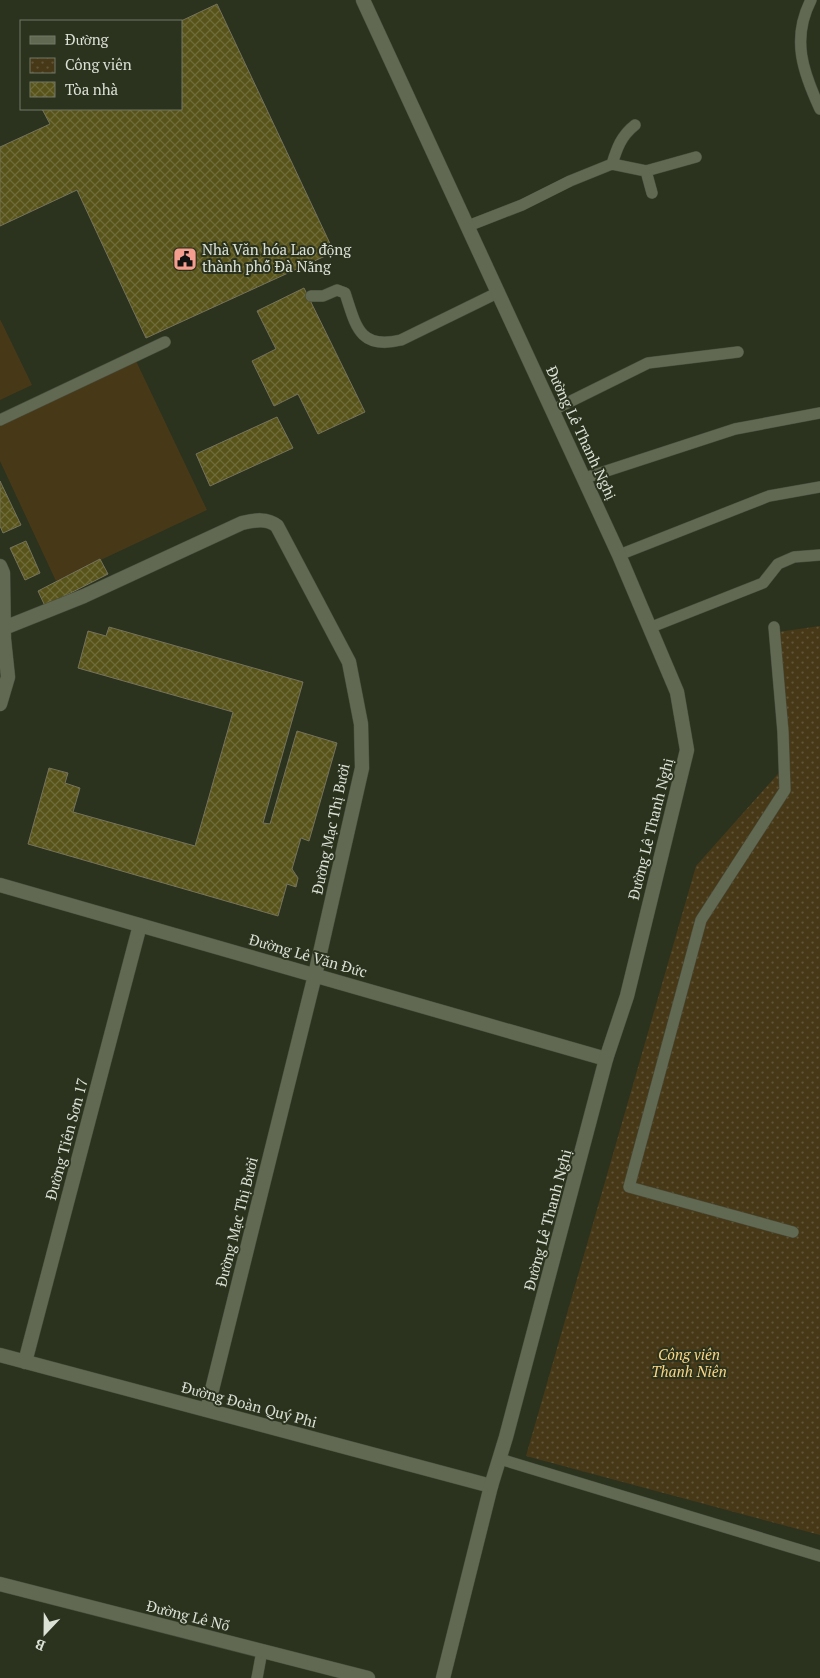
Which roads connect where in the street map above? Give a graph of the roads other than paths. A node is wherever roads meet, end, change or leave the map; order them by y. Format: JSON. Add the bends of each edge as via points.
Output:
{"nodes":[{"id":1,"x":364,"y":0,"type":"edge"},
{"id":2,"x":811,"y":0,"type":"edge"},
{"id":3,"x":820,"y":109,"type":"edge"},
{"id":4,"x":635,"y":125,"type":"dead end"},
{"id":5,"x":696,"y":156,"type":"dead end"},
{"id":6,"x":612,"y":164,"type":"junction"},
{"id":7,"x":646,"y":171,"type":"junction"},
{"id":8,"x":652,"y":193,"type":"dead end"},
{"id":9,"x":468,"y":226,"type":"junction"},
{"id":10,"x":497,"y":293,"type":"junction"},
{"id":11,"x":311,"y":296,"type":"dead end"},
{"id":12,"x":165,"y":342,"type":"dead end"},
{"id":13,"x":738,"y":352,"type":"dead end"},
{"id":14,"x":553,"y":410,"type":"junction"},
{"id":15,"x":820,"y":413,"type":"edge"},
{"id":16,"x":0,"y":420,"type":"edge"},
{"id":17,"x":585,"y":478,"type":"junction"},
{"id":18,"x":820,"y":487,"type":"edge"},
{"id":19,"x":619,"y":555,"type":"junction"},
{"id":20,"x":820,"y":555,"type":"edge"},
{"id":21,"x":0,"y":566,"type":"edge"},
{"id":22,"x":774,"y":627,"type":"dead end"},
{"id":23,"x":649,"y":628,"type":"junction"},
{"id":24,"x":2,"y":635,"type":"edge"},
{"id":25,"x":0,"y":704,"type":"edge"},
{"id":26,"x":0,"y":885,"type":"edge"},
{"id":27,"x":140,"y":925,"type":"junction"},
{"id":28,"x":315,"y":975,"type":"junction"},
{"id":29,"x":606,"y":1059,"type":"junction"},
{"id":30,"x":793,"y":1232,"type":"dead end"},
{"id":31,"x":0,"y":1355,"type":"edge"},
{"id":32,"x":25,"y":1362,"type":"junction"},
{"id":33,"x":207,"y":1410,"type":"junction"},
{"id":34,"x":500,"y":1460,"type":"junction"},
{"id":35,"x":491,"y":1486,"type":"junction"},
{"id":36,"x":820,"y":1556,"type":"edge"},
{"id":37,"x":0,"y":1584,"type":"edge"},
{"id":38,"x":262,"y":1651,"type":"junction"},
{"id":39,"x":257,"y":1678,"type":"edge"},
{"id":40,"x":368,"y":1678,"type":"edge"},
{"id":41,"x":443,"y":1678,"type":"edge"}],
"edges":[{"from":1,"to":9,"type":"street","name":"Đường Lê Thanh Nghị"},
{"from":2,"to":3,"type":"lane","via":[[804,14],[801,34],[802,64]]},
{"from":4,"to":6,"type":"lane","via":[[625,133]]},
{"from":5,"to":7,"type":"lane"},
{"from":6,"to":7,"type":"lane"},
{"from":6,"to":9,"type":"lane"},
{"from":7,"to":8,"type":"lane"},
{"from":9,"to":10,"type":"street","name":"Đường Lê Thanh Nghị"},
{"from":10,"to":11,"type":"lane","via":[[401,340],[384,344],[365,338],[357,330],[345,293],[337,290],[323,296]]},
{"from":10,"to":14,"type":"street","name":"Đường Lê Thanh Nghị"},
{"from":12,"to":16,"type":"lane"},
{"from":13,"to":14,"type":"lane","via":[[648,363]]},
{"from":14,"to":17,"type":"street","name":"Đường Lê Thanh Nghị"},
{"from":15,"to":17,"type":"lane","via":[[735,429]]},
{"from":17,"to":19,"type":"street","name":"Đường Lê Thanh Nghị"},
{"from":18,"to":19,"type":"lane","via":[[769,496]]},
{"from":19,"to":23,"type":"street","name":"Đường Lê Thanh Nghị"},
{"from":20,"to":23,"type":"lane","via":[[794,557],[778,564],[763,583]]},
{"from":21,"to":24,"type":"street","via":[[3,573]]},
{"from":22,"to":30,"type":"lane","via":[[784,732],[784,790],[701,920],[629,1187]]},
{"from":23,"to":29,"type":"street","name":"Đường Lê Thanh Nghị","via":[[676,692],[688,750],[626,996]]},
{"from":24,"to":25,"type":"street","via":[[8,677]]},
{"from":24,"to":28,"type":"street","name":"Đường Mạc Thị Bưởi","via":[[242,523],[261,520],[277,526],[350,662],[360,724],[362,768]]},
{"from":26,"to":27,"type":"street","name":"Đường Lê Văn Đức"},
{"from":27,"to":28,"type":"street","name":"Đường Lê Văn Đức"},
{"from":27,"to":32,"type":"street","name":"Đường Tiên Sơn 17"},
{"from":28,"to":29,"type":"street","name":"Đường Lê Văn Đức"},
{"from":28,"to":33,"type":"street","name":"Đường Mạc Thị Bưởi"},
{"from":29,"to":34,"type":"street","name":"Đường Lê Thanh Nghị"},
{"from":31,"to":32,"type":"street","name":"Đường Đoàn Quý Phi"},
{"from":32,"to":33,"type":"street","name":"Đường Đoàn Quý Phi"},
{"from":33,"to":35,"type":"street","name":"Đường Đoàn Quý Phi"},
{"from":34,"to":35,"type":"street","name":"Đường Lê Thanh Nghị"},
{"from":34,"to":36,"type":"lane"},
{"from":35,"to":41,"type":"street","name":"Đường Lê Thanh Nghị"},
{"from":37,"to":38,"type":"street","name":"Đường Lê Nổ"},
{"from":38,"to":39,"type":"lane"},
{"from":38,"to":40,"type":"street","name":"Đường Lê Nổ"}]}
